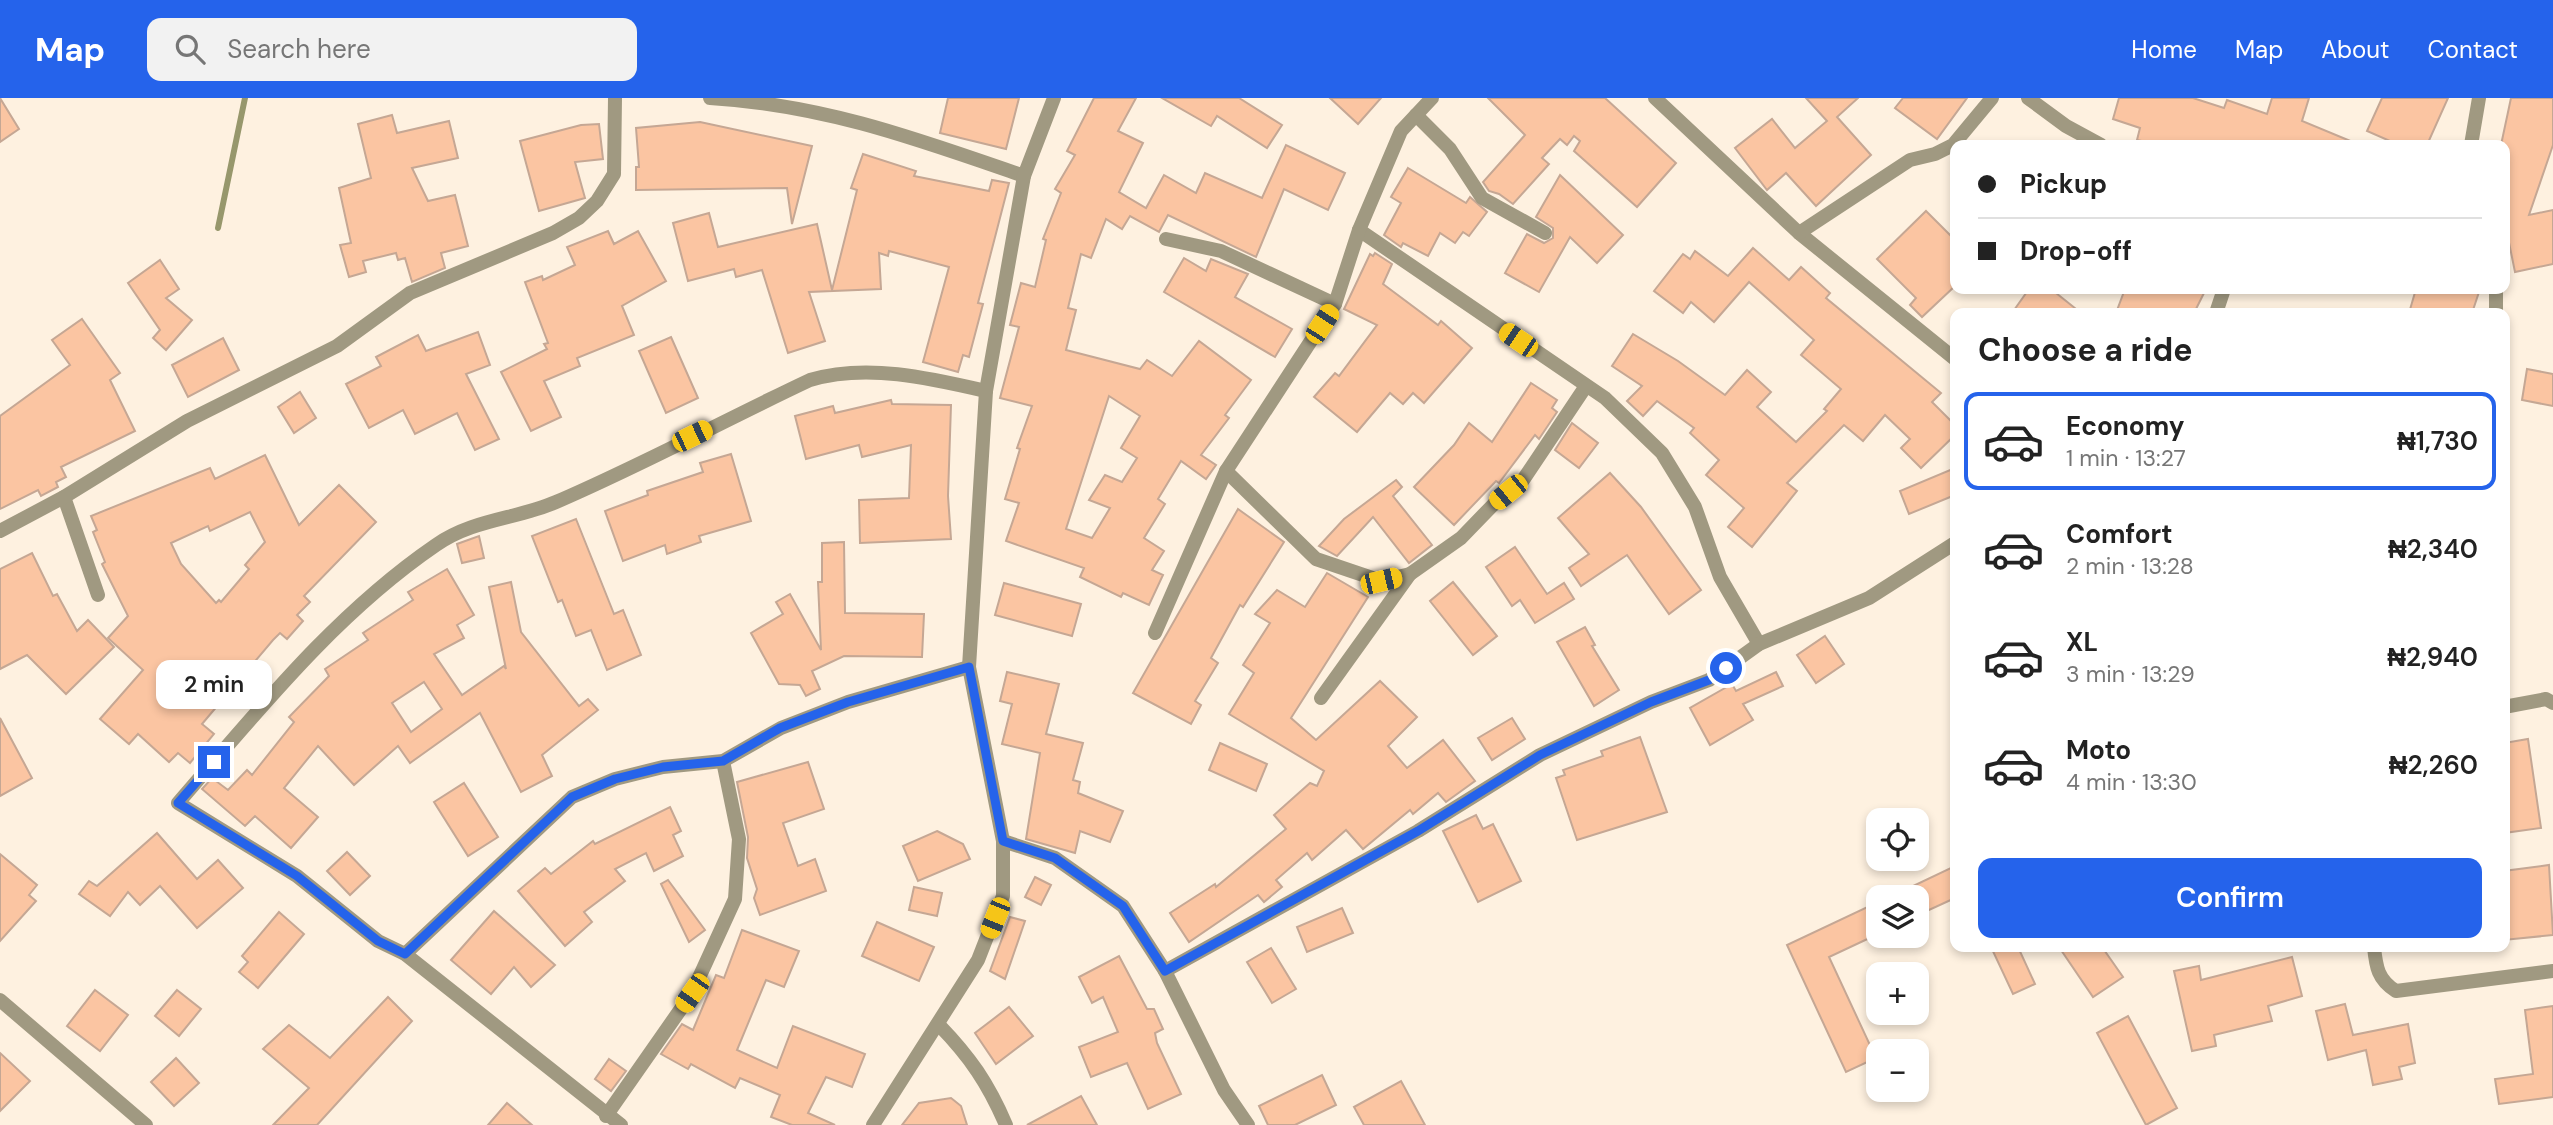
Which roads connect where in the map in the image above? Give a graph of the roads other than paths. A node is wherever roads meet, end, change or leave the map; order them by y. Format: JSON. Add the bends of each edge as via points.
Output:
{"nodes":[{"id":1,"x":615,"y":98,"type":"edge"},
{"id":2,"x":710,"y":98,"type":"edge"},
{"id":3,"x":1054,"y":98,"type":"edge"},
{"id":4,"x":1432,"y":98,"type":"edge"},
{"id":5,"x":1655,"y":98,"type":"edge"},
{"id":6,"x":1992,"y":98,"type":"edge"},
{"id":7,"x":2028,"y":98,"type":"edge"},
{"id":8,"x":2479,"y":98,"type":"edge"},
{"id":9,"x":1416,"y":115,"type":"junction"},
{"id":10,"x":1957,"y":140,"type":"edge"},
{"id":11,"x":2092,"y":140,"type":"edge"},
{"id":12,"x":2472,"y":140,"type":"edge"},
{"id":13,"x":1950,"y":146,"type":"edge"},
{"id":14,"x":1024,"y":176,"type":"junction"},
{"id":15,"x":1359,"y":230,"type":"junction"},
{"id":16,"x":1545,"y":233,"type":"dead end"},
{"id":17,"x":1799,"y":233,"type":"junction"},
{"id":18,"x":1166,"y":239,"type":"dead end"},
{"id":19,"x":1335,"y":304,"type":"junction"},
{"id":20,"x":1950,"y":355,"type":"edge"},
{"id":21,"x":1586,"y":386,"type":"junction"},
{"id":22,"x":986,"y":391,"type":"junction"},
{"id":23,"x":1226,"y":471,"type":"junction"},
{"id":24,"x":64,"y":497,"type":"junction"},
{"id":25,"x":0,"y":530,"type":"edge"},
{"id":26,"x":1950,"y":546,"type":"edge"},
{"id":27,"x":1410,"y":574,"type":"junction"},
{"id":28,"x":98,"y":595,"type":"dead end"},
{"id":29,"x":1155,"y":633,"type":"dead end"},
{"id":30,"x":1759,"y":644,"type":"junction"},
{"id":31,"x":969,"y":667,"type":"junction"},
{"id":32,"x":1321,"y":698,"type":"dead end"},
{"id":33,"x":2553,"y":703,"type":"edge"},
{"id":34,"x":2510,"y":706,"type":"edge"},
{"id":35,"x":723,"y":761,"type":"junction"},
{"id":36,"x":1003,"y":841,"type":"junction"},
{"id":37,"x":2375,"y":952,"type":"edge"},
{"id":38,"x":405,"y":954,"type":"junction"},
{"id":39,"x":1165,"y":971,"type":"junction"},
{"id":40,"x":2553,"y":971,"type":"edge"},
{"id":41,"x":0,"y":1000,"type":"edge"},
{"id":42,"x":939,"y":1025,"type":"junction"},
{"id":43,"x":606,"y":1115,"type":"junction"},
{"id":44,"x":145,"y":1125,"type":"edge"},
{"id":45,"x":621,"y":1125,"type":"edge"},
{"id":46,"x":873,"y":1125,"type":"edge"},
{"id":47,"x":1006,"y":1125,"type":"edge"},
{"id":48,"x":1248,"y":1125,"type":"edge"}],
"edges":[{"from":1,"to":24,"type":"street","via":[[614,174],[597,201],[579,218],[410,293],[337,346],[187,421]]},
{"from":2,"to":14,"type":"street","via":[[764,101],[875,125]]},
{"from":3,"to":14,"type":"street"},
{"from":4,"to":9,"type":"street"},
{"from":5,"to":17,"type":"street"},
{"from":6,"to":10,"type":"street"},
{"from":7,"to":11,"type":"street"},
{"from":8,"to":12,"type":"street"},
{"from":9,"to":15,"type":"street","via":[[1401,131]]},
{"from":9,"to":16,"type":"street","via":[[1450,149],[1482,198]]},
{"from":13,"to":17,"type":"street","via":[[1910,160]]},
{"from":14,"to":22,"type":"street"},
{"from":15,"to":19,"type":"street"},
{"from":15,"to":21,"type":"street"},
{"from":17,"to":20,"type":"street"},
{"from":18,"to":19,"type":"street","via":[[1221,251]]},
{"from":19,"to":23,"type":"street"},
{"from":21,"to":27,"type":"street","via":[[1523,480],[1461,538]]},
{"from":21,"to":30,"type":"street","via":[[1605,398],[1662,453],[1695,507],[1720,577]]},
{"from":22,"to":31,"type":"street"},
{"from":22,"to":38,"type":"street","via":[[935,379],[863,372],[834,372],[810,380],[554,504],[481,523],[439,543],[387,581],[318,645],[178,803],[297,876],[378,941]]},
{"from":23,"to":27,"type":"street","via":[[1315,559],[1381,581]]},
{"from":23,"to":29,"type":"street"},
{"from":24,"to":25,"type":"street"},
{"from":24,"to":28,"type":"street"},
{"from":26,"to":30,"type":"street","via":[[1869,598]]},
{"from":27,"to":32,"type":"street"},
{"from":30,"to":39,"type":"street","via":[[1709,680],[1540,755],[1418,831]]},
{"from":31,"to":35,"type":"street","via":[[848,702],[780,728]]},
{"from":31,"to":36,"type":"street"},
{"from":33,"to":34,"type":"street","via":[[2546,699]]},
{"from":35,"to":38,"type":"street","via":[[663,767],[615,779],[572,797]]},
{"from":35,"to":43,"type":"street","via":[[739,839],[735,899],[692,993]]},
{"from":36,"to":39,"type":"street","via":[[1055,858],[1123,906]]},
{"from":36,"to":42,"type":"street","via":[[1003,897],[978,960]]},
{"from":37,"to":40,"type":"street","via":[[2383,982],[2396,991]]},
{"from":38,"to":43,"type":"street"},
{"from":39,"to":48,"type":"street","via":[[1224,1090]]},
{"from":41,"to":44,"type":"street"},
{"from":42,"to":46,"type":"street"},
{"from":42,"to":47,"type":"street","via":[[972,1059]]},
{"from":43,"to":45,"type":"street"}]}
